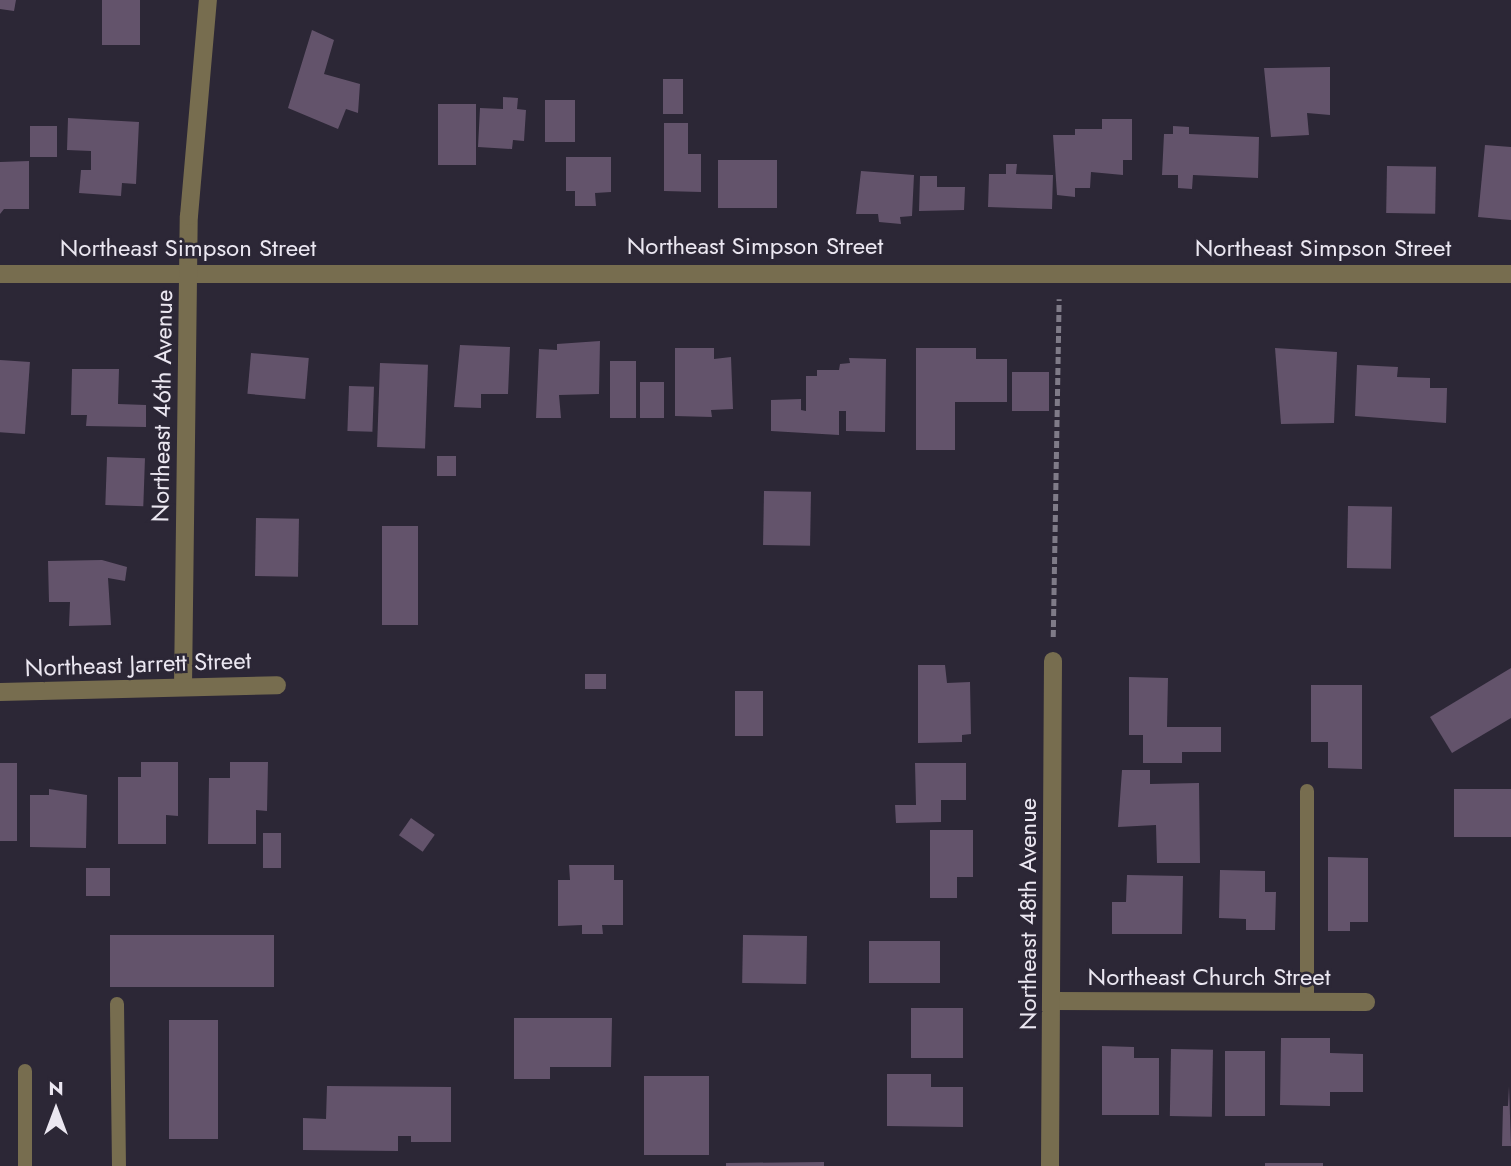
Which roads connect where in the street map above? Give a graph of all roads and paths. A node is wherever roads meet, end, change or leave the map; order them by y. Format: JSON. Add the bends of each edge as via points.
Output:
{"nodes":[{"id":1,"x":208,"y":0,"type":"edge"},
{"id":2,"x":1059,"y":270,"type":"junction"},
{"id":3,"x":188,"y":273,"type":"junction"},
{"id":4,"x":0,"y":274,"type":"edge"},
{"id":5,"x":1511,"y":274,"type":"edge"},
{"id":6,"x":1053,"y":661,"type":"joint"},
{"id":7,"x":276,"y":685,"type":"dead end"},
{"id":8,"x":183,"y":687,"type":"junction"},
{"id":9,"x":0,"y":692,"type":"edge"},
{"id":10,"x":1307,"y":791,"type":"dead end"},
{"id":11,"x":1052,"y":1001,"type":"junction"},
{"id":12,"x":1307,"y":1002,"type":"junction"},
{"id":13,"x":1366,"y":1002,"type":"dead end"},
{"id":14,"x":117,"y":1004,"type":"dead end"},
{"id":15,"x":25,"y":1071,"type":"dead end"},
{"id":16,"x":25,"y":1166,"type":"edge"},
{"id":17,"x":120,"y":1166,"type":"edge"},
{"id":18,"x":1050,"y":1166,"type":"edge"}],
"edges":[{"from":1,"to":3,"type":"street","name":"Northeast 46th Avenue"},
{"from":2,"to":3,"type":"street","name":"Northeast Simpson Street"},
{"from":2,"to":5,"type":"street","name":"Northeast Simpson Street"},
{"from":2,"to":6,"type":"path"},
{"from":3,"to":4,"type":"street","name":"Northeast Simpson Street"},
{"from":3,"to":8,"type":"street","name":"Northeast 46th Avenue"},
{"from":6,"to":11,"type":"street","name":"Northeast 48th Avenue"},
{"from":7,"to":8,"type":"street","name":"Northeast Jarrett Street"},
{"from":8,"to":9,"type":"street","name":"Northeast Jarrett Street"},
{"from":10,"to":12,"type":"lane"},
{"from":11,"to":12,"type":"street","name":"Northeast Church Street"},
{"from":11,"to":18,"type":"street","name":"Northeast 48th Avenue"},
{"from":12,"to":13,"type":"street","name":"Northeast Church Street"},
{"from":14,"to":17,"type":"lane"},
{"from":15,"to":16,"type":"lane"}]}
